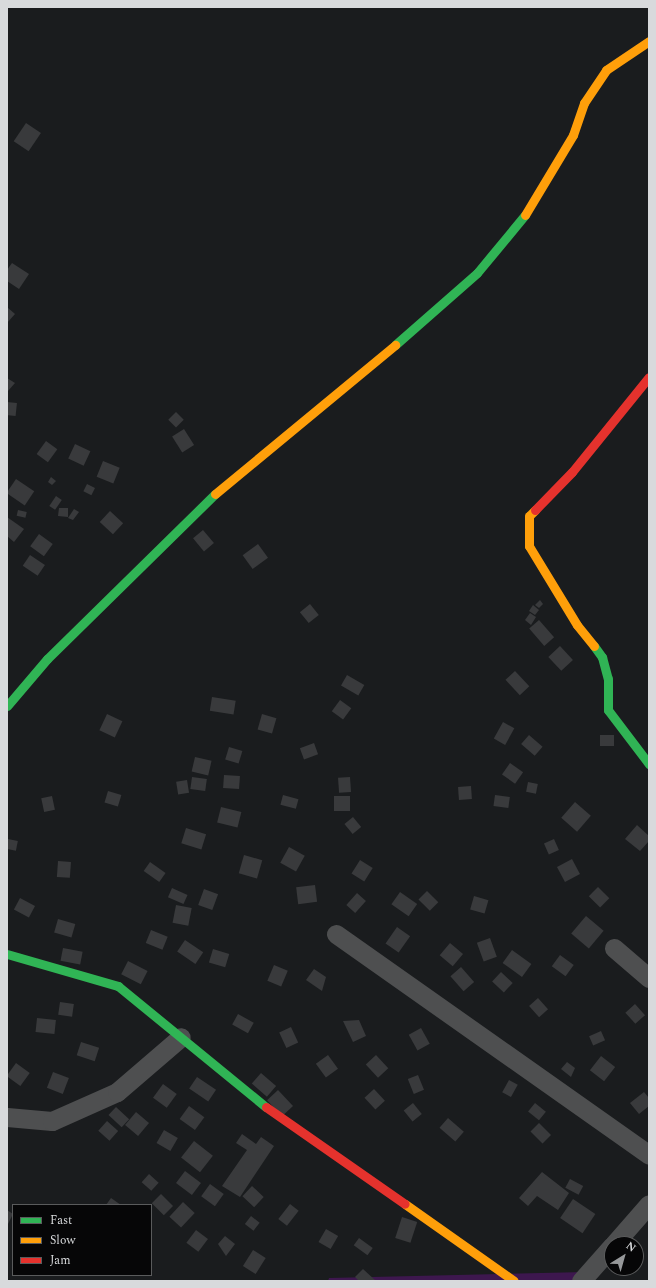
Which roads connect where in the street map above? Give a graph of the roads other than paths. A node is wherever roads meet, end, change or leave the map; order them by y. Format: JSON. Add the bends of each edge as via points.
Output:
{"nodes":[{"id":1,"x":649,"y":41,"type":"edge"},
{"id":2,"x":649,"y":377,"type":"edge"},
{"id":3,"x":7,"y":706,"type":"edge"},
{"id":4,"x":649,"y":764,"type":"edge"},
{"id":5,"x":336,"y":934,"type":"dead end"},
{"id":6,"x":614,"y":948,"type":"dead end"},
{"id":7,"x":7,"y":954,"type":"edge"},
{"id":8,"x":649,"y":978,"type":"edge"},
{"id":9,"x":181,"y":1037,"type":"junction"},
{"id":10,"x":7,"y":1117,"type":"edge"},
{"id":11,"x":649,"y":1155,"type":"edge"},
{"id":12,"x":649,"y":1204,"type":"edge"},
{"id":13,"x":621,"y":1236,"type":"edge"},
{"id":14,"x":604,"y":1255,"type":"edge"},
{"id":15,"x":514,"y":1281,"type":"edge"},
{"id":16,"x":582,"y":1281,"type":"edge"}],
"edges":[{"from":1,"to":3,"type":"street","via":[[606,70],[584,103],[573,135],[527,213],[478,273],[437,311],[215,494],[47,659]]},
{"from":2,"to":4,"type":"street","via":[[572,472],[529,516],[529,546],[578,625],[602,657],[608,679],[608,710]]},
{"from":5,"to":11,"type":"street"},
{"from":6,"to":8,"type":"street"},
{"from":7,"to":9,"type":"street","via":[[118,986]]},
{"from":9,"to":10,"type":"street","via":[[117,1092],[52,1121]]},
{"from":9,"to":15,"type":"street","via":[[244,1091]]},
{"from":12,"to":13,"type":"street"},
{"from":14,"to":16,"type":"street"}]}
